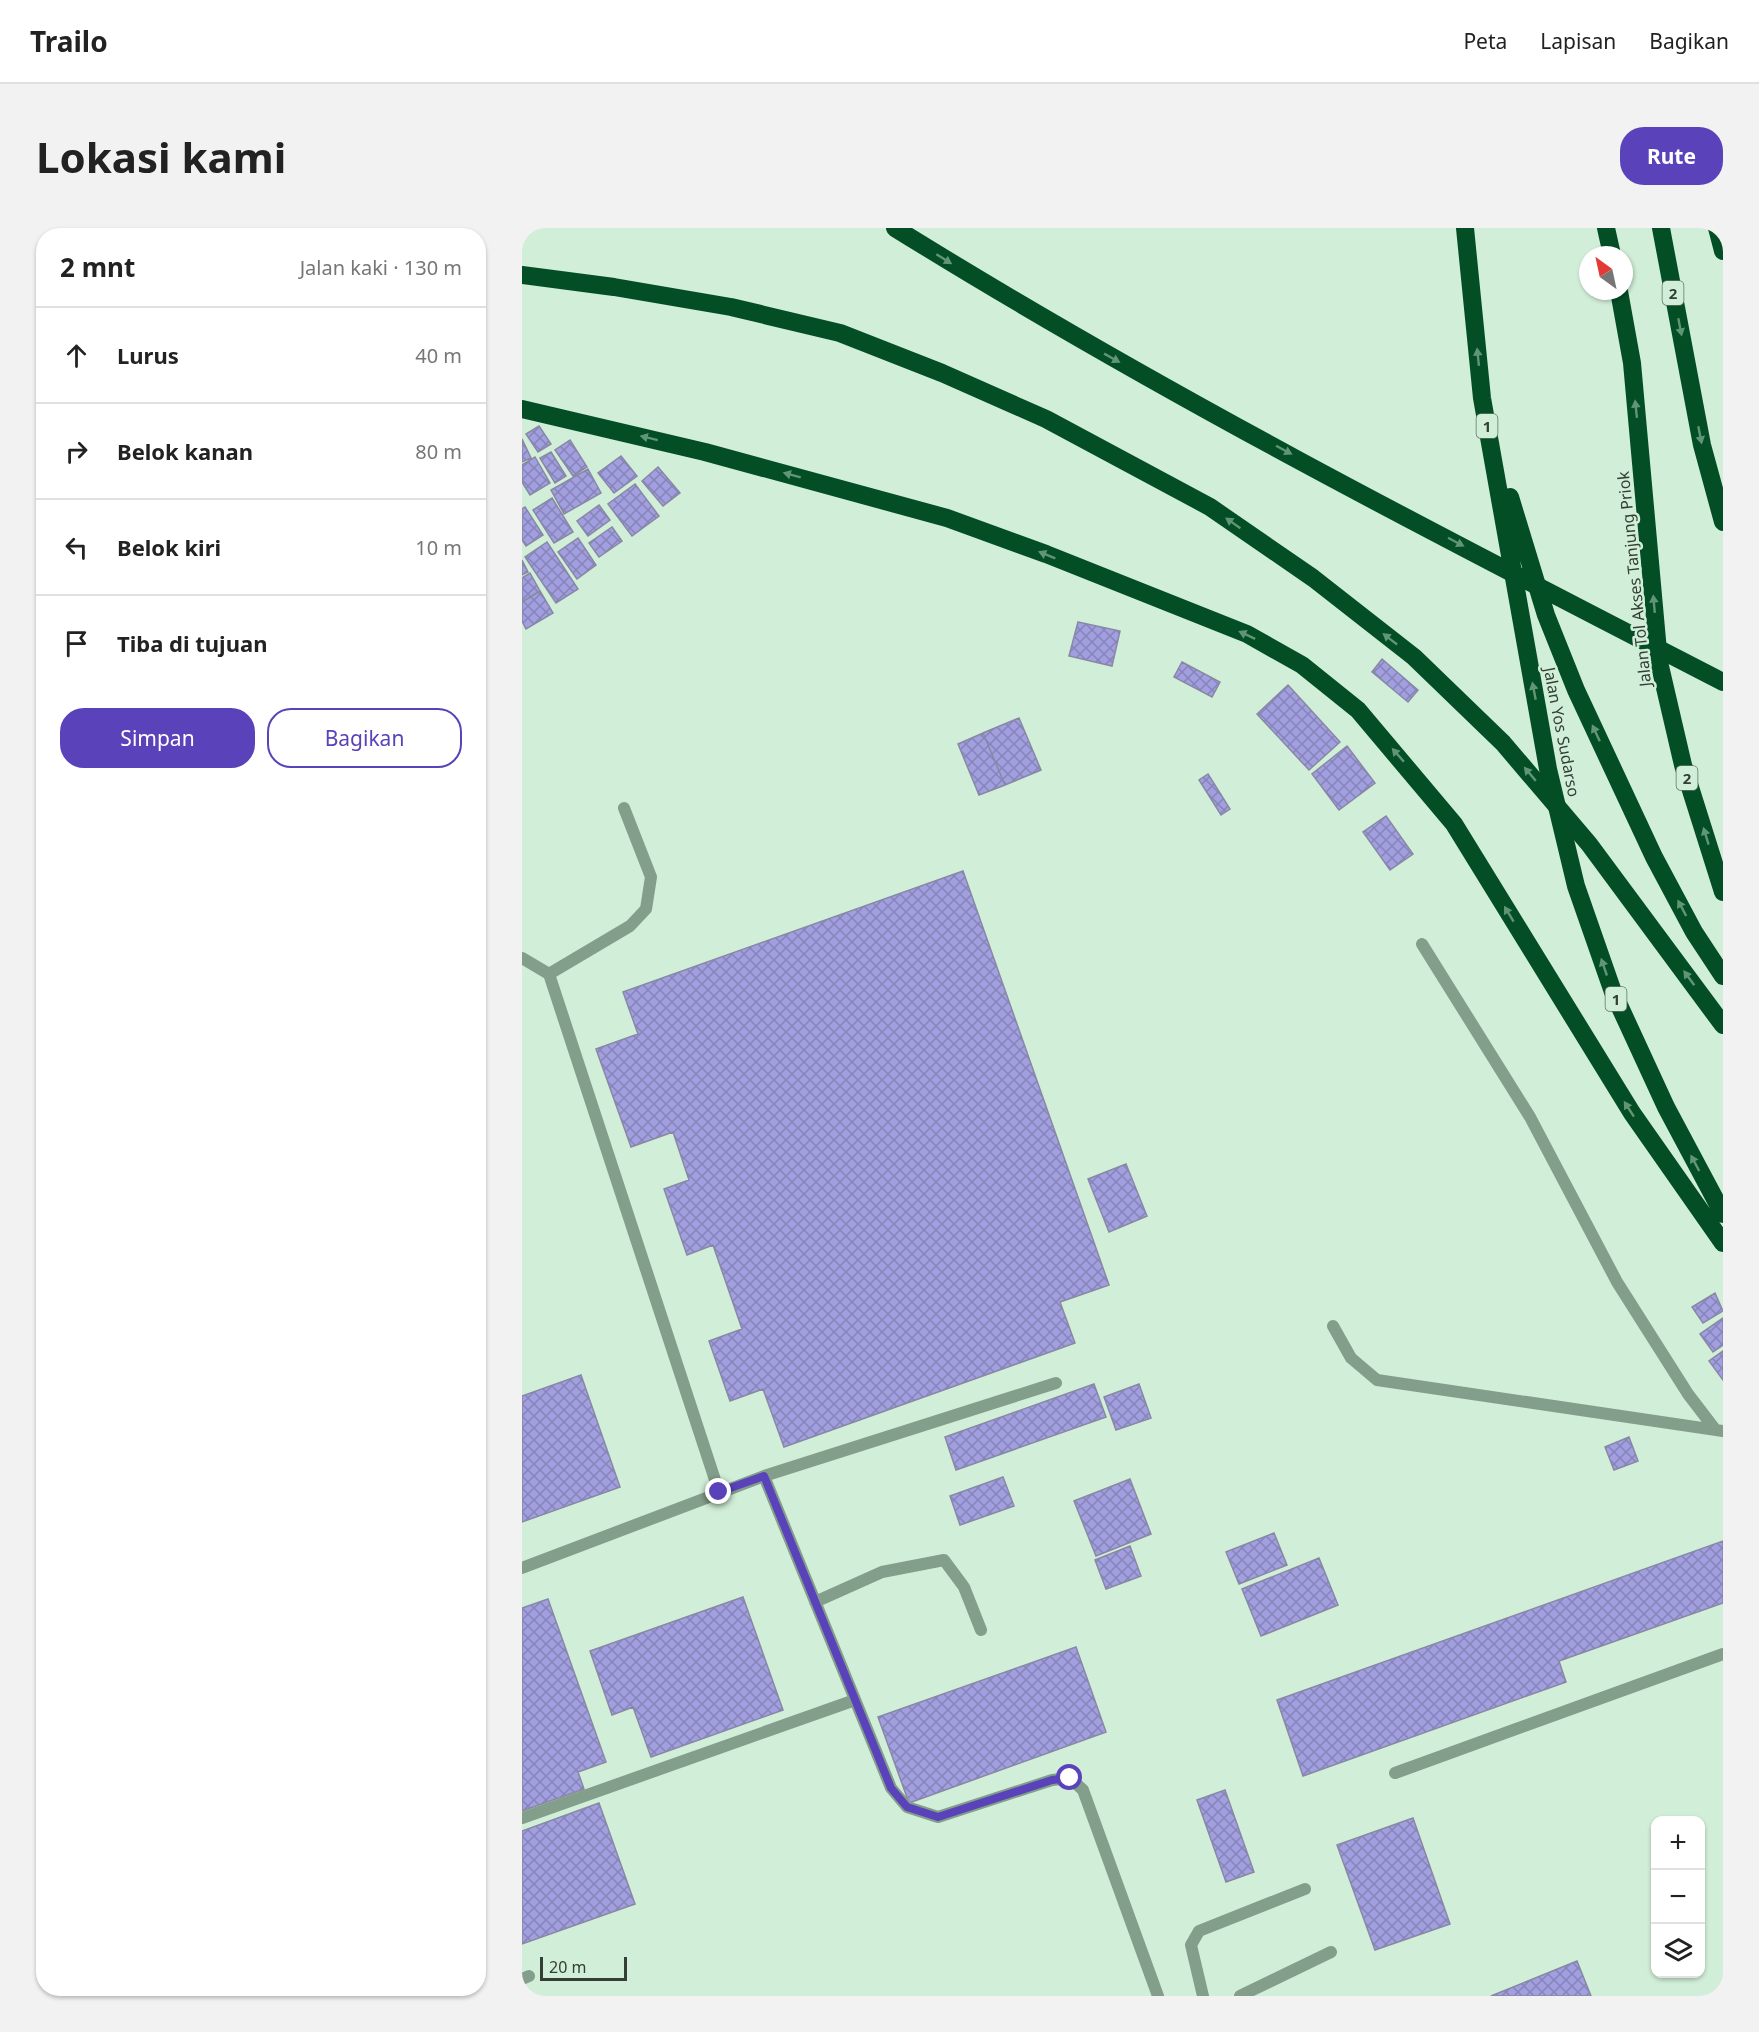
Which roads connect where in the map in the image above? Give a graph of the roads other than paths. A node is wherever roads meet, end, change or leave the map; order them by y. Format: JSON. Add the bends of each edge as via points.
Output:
{"nodes":[{"id":1,"x":895,"y":228,"type":"edge"},
{"id":2,"x":1465,"y":228,"type":"edge"},
{"id":3,"x":1606,"y":228,"type":"edge"},
{"id":4,"x":1661,"y":228,"type":"edge"},
{"id":5,"x":1717,"y":228,"type":"edge"},
{"id":6,"x":1610,"y":246,"type":"edge"},
{"id":7,"x":1723,"y":251,"type":"edge"},
{"id":8,"x":522,"y":275,"type":"edge"},
{"id":9,"x":1621,"y":300,"type":"edge"},
{"id":10,"x":1482,"y":398,"type":"junction"},
{"id":11,"x":522,"y":409,"type":"edge"},
{"id":12,"x":1723,"y":522,"type":"edge"},
{"id":13,"x":1723,"y":682,"type":"edge"},
{"id":14,"x":624,"y":808,"type":"dead end"},
{"id":15,"x":1723,"y":892,"type":"edge"},
{"id":16,"x":1422,"y":944,"type":"dead end"},
{"id":17,"x":522,"y":958,"type":"edge"},
{"id":18,"x":549,"y":974,"type":"junction"},
{"id":19,"x":1723,"y":976,"type":"edge"},
{"id":20,"x":1723,"y":1025,"type":"edge"},
{"id":21,"x":1723,"y":1214,"type":"edge"},
{"id":22,"x":1723,"y":1243,"type":"edge"},
{"id":23,"x":1333,"y":1326,"type":"dead end"},
{"id":24,"x":1056,"y":1383,"type":"dead end"},
{"id":25,"x":1719,"y":1430,"type":"edge"},
{"id":26,"x":764,"y":1476,"type":"junction"},
{"id":27,"x":719,"y":1492,"type":"junction"},
{"id":28,"x":522,"y":1568,"type":"edge"},
{"id":29,"x":815,"y":1602,"type":"junction"},
{"id":30,"x":981,"y":1630,"type":"dead end"},
{"id":31,"x":1723,"y":1654,"type":"edge"},
{"id":32,"x":855,"y":1700,"type":"junction"},
{"id":33,"x":1395,"y":1773,"type":"dead end"},
{"id":34,"x":522,"y":1818,"type":"edge"},
{"id":35,"x":1305,"y":1889,"type":"dead end"},
{"id":36,"x":1331,"y":1952,"type":"dead end"},
{"id":37,"x":1158,"y":1996,"type":"edge"},
{"id":38,"x":1203,"y":1996,"type":"edge"},
{"id":39,"x":1240,"y":1996,"type":"edge"}],
"edges":[{"from":1,"to":13,"type":"highway","one_way":true,"bridge":true,"via":[[1121,363]]},
{"from":10,"to":2,"type":"highway","name":"Jalan Yos Sudarso","number":"1","one_way":true},
{"from":3,"to":6,"type":"highway"},
{"from":4,"to":12,"type":"highway","number":"2","one_way":true,"via":[[1702,445]]},
{"from":5,"to":7,"type":"highway"},
{"from":20,"to":8,"type":"highway","one_way":true,"bridge":true,"via":[[1589,844],[1503,743],[1414,657],[1313,578],[1210,507],[1046,419],[840,333],[731,307]]},
{"from":15,"to":9,"type":"highway","name":"Jalan Tol Akses Tanjung Priok","number":"2","one_way":true,"via":[[1683,765],[1659,662],[1632,363]]},
{"from":19,"to":10,"type":"highway","one_way":true,"via":[[1694,932],[1654,857],[1561,656],[1527,559]]},
{"from":21,"to":10,"type":"highway","name":"Jalan Yos Sudarso","number":"1","one_way":true,"via":[[1666,1107],[1612,992],[1576,886],[1548,769]]},
{"from":22,"to":11,"type":"highway","one_way":true,"via":[[1632,1113],[1454,824],[1358,710],[1302,665],[1248,634],[947,518],[705,452]]},
{"from":14,"to":18,"type":"lane","via":[[651,877],[646,909],[630,926]]},
{"from":16,"to":25,"type":"lane","via":[[1530,1117],[1617,1282],[1688,1394]]},
{"from":17,"to":18,"type":"lane"},
{"from":18,"to":27,"type":"lane"},
{"from":23,"to":25,"type":"lane","via":[[1351,1358],[1377,1380]]},
{"from":24,"to":26,"type":"lane"},
{"from":26,"to":27,"type":"lane"},
{"from":26,"to":29,"type":"lane"},
{"from":27,"to":28,"type":"lane"},
{"from":29,"to":30,"type":"lane","via":[[882,1572],[944,1560],[964,1587]]},
{"from":29,"to":32,"type":"lane"},
{"from":31,"to":33,"type":"lane"},
{"from":32,"to":34,"type":"lane"},
{"from":32,"to":37,"type":"lane","via":[[891,1788],[907,1807],[938,1817],[1052,1780],[1070,1778],[1083,1790]]},
{"from":35,"to":38,"type":"lane","via":[[1199,1931],[1191,1945]]},
{"from":36,"to":39,"type":"lane"}]}
